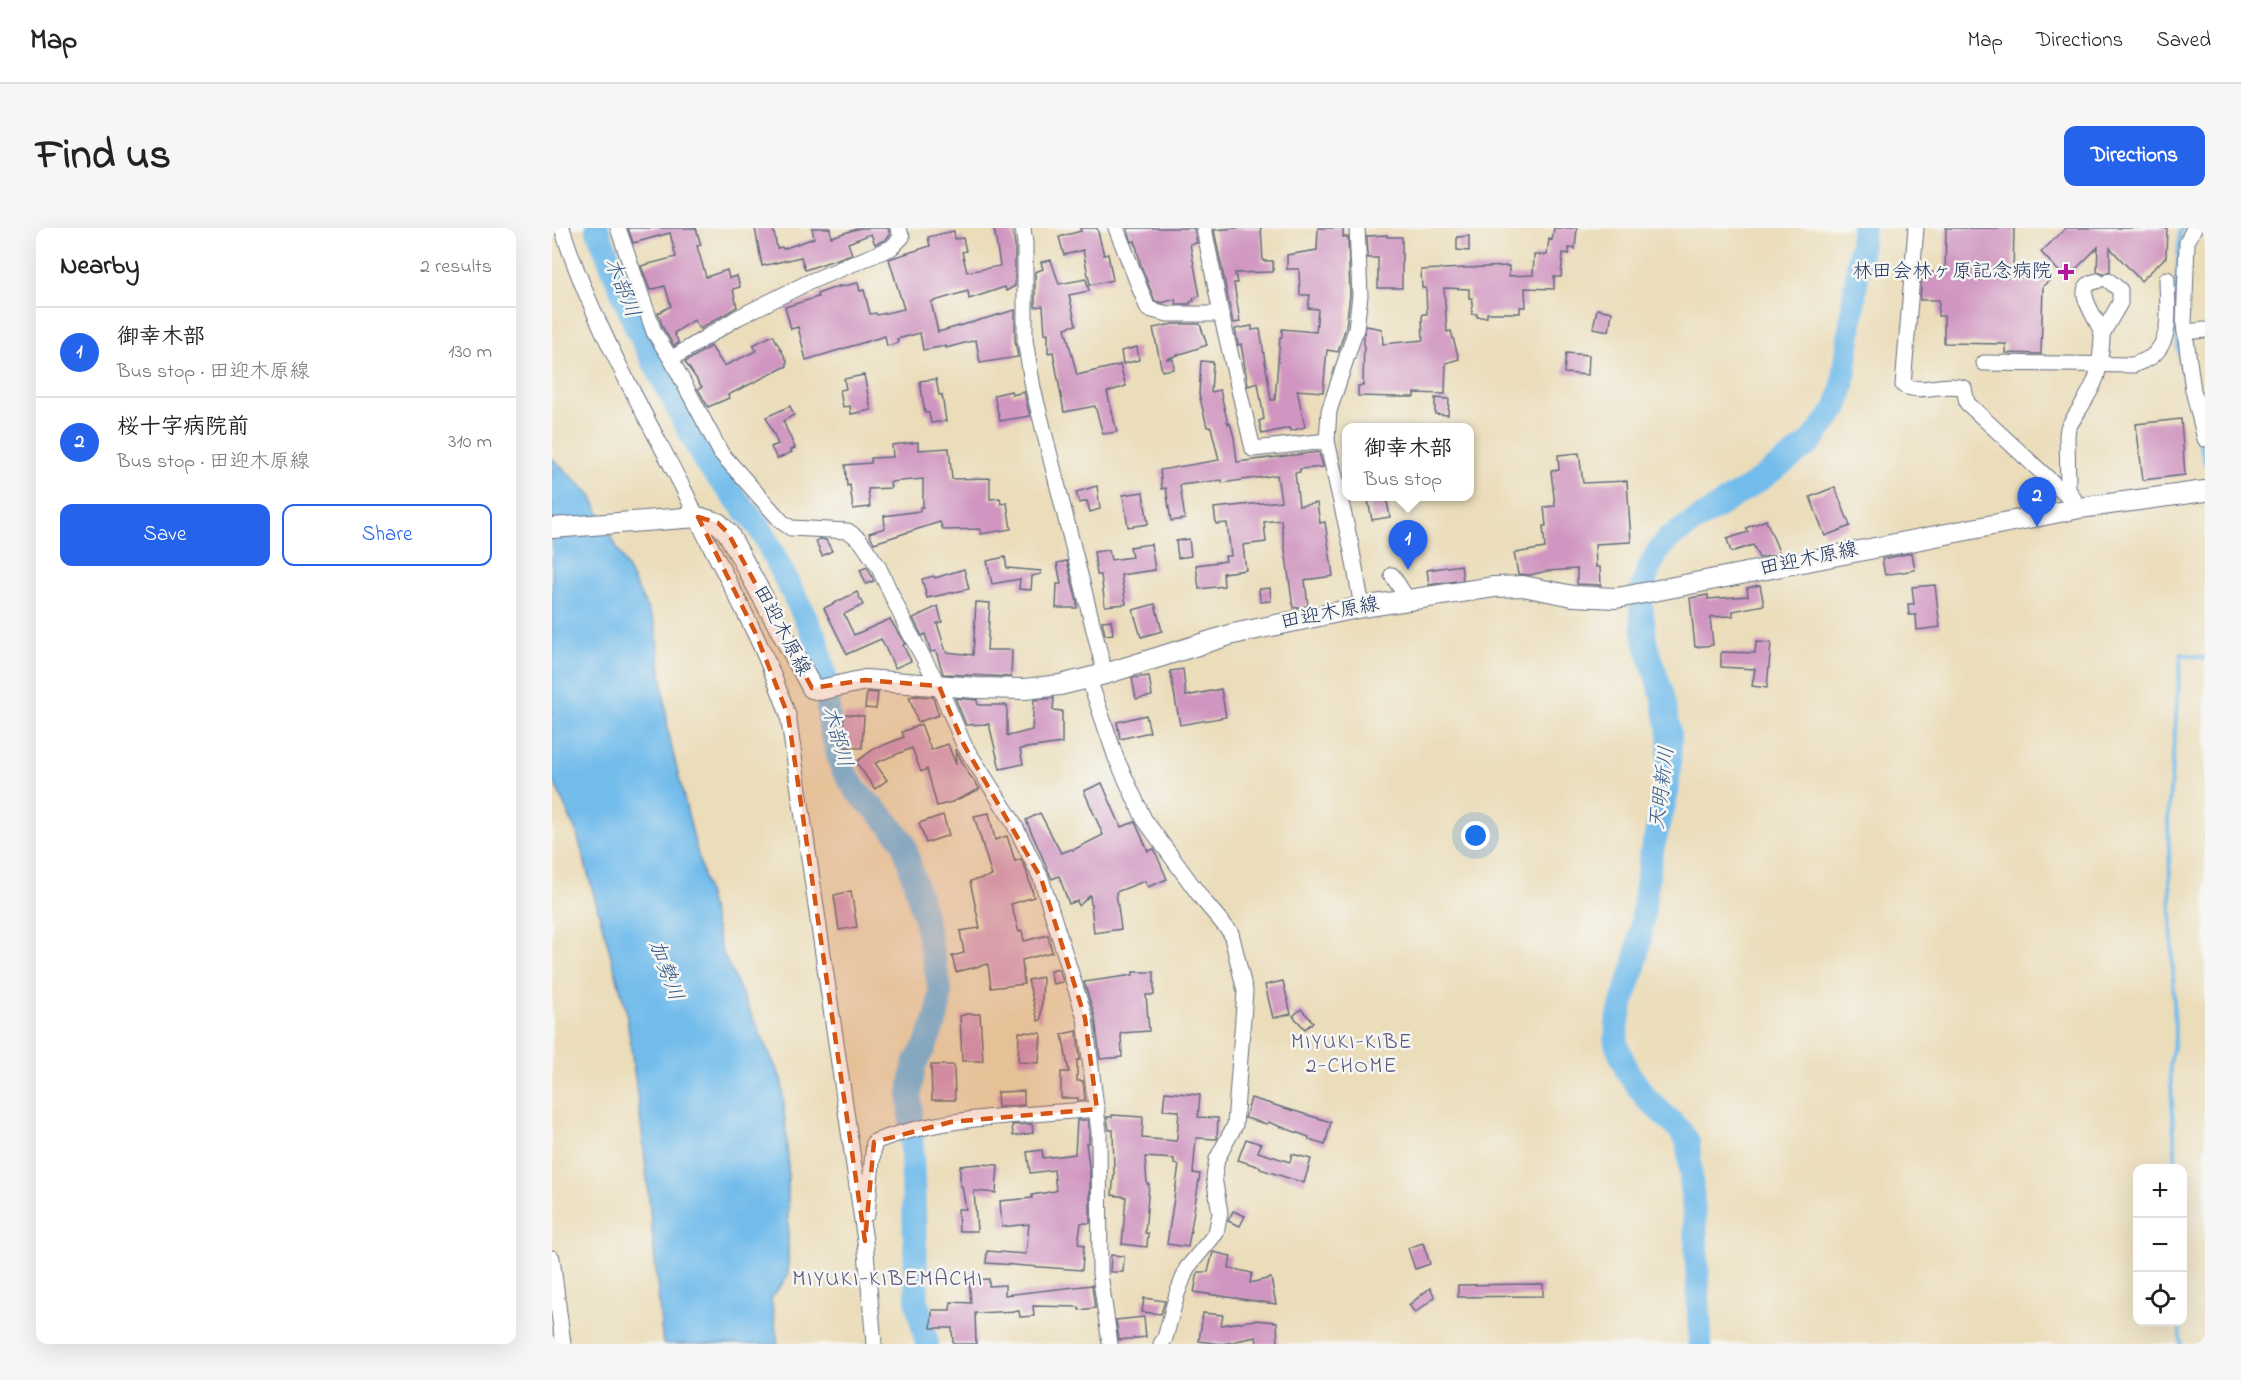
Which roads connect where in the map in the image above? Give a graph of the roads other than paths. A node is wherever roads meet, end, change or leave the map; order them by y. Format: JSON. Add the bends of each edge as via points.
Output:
{"nodes":[{"id":1,"x":562,"y":228,"type":"edge"},
{"id":2,"x":618,"y":228,"type":"edge"},
{"id":3,"x":898,"y":228,"type":"edge"},
{"id":4,"x":1023,"y":228,"type":"edge"},
{"id":5,"x":1116,"y":228,"type":"edge"},
{"id":6,"x":1204,"y":228,"type":"edge"},
{"id":7,"x":1357,"y":228,"type":"edge"},
{"id":8,"x":1916,"y":228,"type":"edge"},
{"id":9,"x":2194,"y":228,"type":"edge"},
{"id":10,"x":2167,"y":279,"type":"dead end"},
{"id":11,"x":1221,"y":314,"type":"junction"},
{"id":12,"x":2205,"y":330,"type":"edge"},
{"id":13,"x":2185,"y":332,"type":"junction"},
{"id":14,"x":2102,"y":334,"type":"junction"},
{"id":15,"x":671,"y":359,"type":"junction"},
{"id":16,"x":1984,"y":363,"type":"dead end"},
{"id":17,"x":2098,"y":364,"type":"junction"},
{"id":18,"x":2205,"y":439,"type":"edge"},
{"id":19,"x":1326,"y":441,"type":"junction"},
{"id":20,"x":2205,"y":491,"type":"edge"},
{"id":21,"x":2080,"y":508,"type":"junction"},
{"id":22,"x":698,"y":517,"type":"junction"},
{"id":23,"x":552,"y":528,"type":"edge"},
{"id":24,"x":1392,"y":575,"type":"dead end"},
{"id":25,"x":1408,"y":600,"type":"junction"},
{"id":26,"x":1362,"y":607,"type":"junction"},
{"id":27,"x":1097,"y":676,"type":"junction"},
{"id":28,"x":939,"y":686,"type":"junction"},
{"id":29,"x":1097,"y":1109,"type":"junction"},
{"id":30,"x":865,"y":1241,"type":"junction"},
{"id":31,"x":552,"y":1258,"type":"edge"},
{"id":32,"x":563,"y":1344,"type":"edge"},
{"id":33,"x":874,"y":1344,"type":"edge"},
{"id":34,"x":1110,"y":1344,"type":"edge"},
{"id":35,"x":1161,"y":1344,"type":"edge"}],
"edges":[{"from":1,"to":22,"type":"street","via":[[615,359]]},
{"from":2,"to":15,"type":"street","via":[[654,332]]},
{"from":3,"to":15,"type":"street","via":[[902,237],[891,248],[737,318]]},
{"from":4,"to":27,"type":"street","via":[[1025,340]]},
{"from":5,"to":11,"type":"street","via":[[1148,309],[1168,314]]},
{"from":6,"to":11,"type":"street"},
{"from":7,"to":19,"type":"street","via":[[1356,329],[1329,411]]},
{"from":8,"to":21,"type":"street","via":[[1903,385],[1910,389],[1957,385],[1964,388],[1967,403]]},
{"from":9,"to":13,"type":"street","via":[[2187,243]]},
{"from":10,"to":17,"type":"street","via":[[2166,335],[2162,346],[2134,365]]},
{"from":11,"to":19,"type":"street","via":[[1253,449]]},
{"from":12,"to":13,"type":"street"},
{"from":13,"to":18,"type":"street"},
{"from":14,"to":14,"type":"street","via":[[2084,300],[2093,281],[2103,281],[2120,290],[2120,303]]},
{"from":14,"to":17,"type":"street"},
{"from":15,"to":28,"type":"street","via":[[721,453],[782,522],[791,528],[848,531],[860,540],[878,566]]},
{"from":16,"to":17,"type":"street"},
{"from":17,"to":21,"type":"street","via":[[2097,377],[2067,435],[2068,489]]},
{"from":19,"to":26,"type":"street"},
{"from":20,"to":21,"type":"main road","name":"田迎木原線"},
{"from":21,"to":25,"type":"main road","name":"田迎木原線","via":[[1616,598],[1574,596],[1523,586]]},
{"from":22,"to":23,"type":"main road","name":"田迎木原線"},
{"from":22,"to":28,"type":"main road","name":"田迎木原線","via":[[718,523],[728,533],[812,688],[820,690],[865,680]]},
{"from":22,"to":30,"type":"street","via":[[776,679],[788,715]]},
{"from":24,"to":25,"type":"street"},
{"from":25,"to":26,"type":"main road","name":"田迎木原線"},
{"from":26,"to":27,"type":"main road","name":"田迎木原線","via":[[1233,634]]},
{"from":27,"to":28,"type":"main road","name":"田迎木原線","via":[[1060,686],[1025,689]]},
{"from":27,"to":35,"type":"street","via":[[1116,758],[1144,819],[1231,933],[1245,991],[1235,1125],[1217,1158],[1214,1177],[1220,1213],[1216,1233],[1187,1268]]},
{"from":28,"to":29,"type":"street","via":[[964,745],[1012,820],[1041,878],[1085,1018]]},
{"from":29,"to":30,"type":"street","via":[[942,1124],[895,1133],[874,1142]]},
{"from":29,"to":34,"type":"street","via":[[1100,1274]]},
{"from":30,"to":33,"type":"street"},
{"from":31,"to":32,"type":"street"}]}
